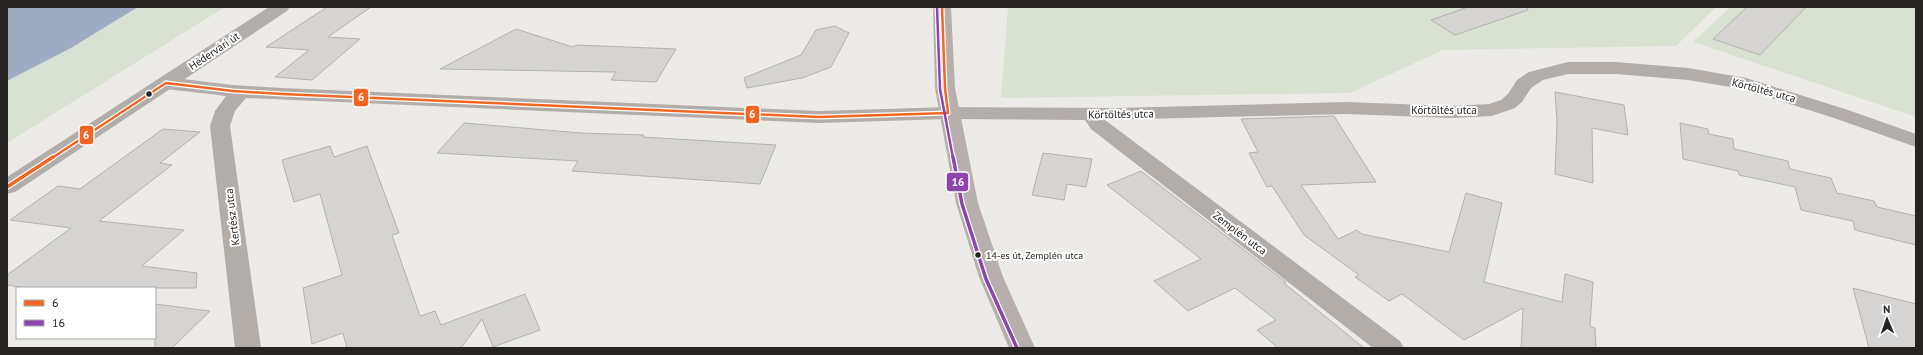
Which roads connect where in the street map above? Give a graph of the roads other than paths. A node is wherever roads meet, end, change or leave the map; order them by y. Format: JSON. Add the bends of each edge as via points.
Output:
{"nodes":[{"id":1,"x":281,"y":7,"type":"edge"},
{"id":2,"x":942,"y":7,"type":"edge"},
{"id":3,"x":166,"y":83,"type":"junction"},
{"id":4,"x":241,"y":92,"type":"junction"},
{"id":5,"x":948,"y":114,"type":"junction"},
{"id":6,"x":1092,"y":114,"type":"junction"},
{"id":7,"x":1916,"y":141,"type":"edge"},
{"id":8,"x":7,"y":188,"type":"edge"},
{"id":9,"x":248,"y":348,"type":"edge"},
{"id":10,"x":1022,"y":348,"type":"edge"},
{"id":11,"x":1391,"y":348,"type":"edge"}],
"edges":[{"from":1,"to":3,"type":"street","name":"Hédervári út"},
{"from":2,"to":5,"type":"main road"},
{"from":3,"to":4,"type":"street"},
{"from":3,"to":8,"type":"street","name":"Hédervári út"},
{"from":4,"to":5,"type":"street","via":[[819,117]]},
{"from":4,"to":9,"type":"street","name":"Kertész utca","via":[[226,108],[220,126]]},
{"from":5,"to":6,"type":"street","name":"Körtöltés utca"},
{"from":5,"to":10,"type":"main road","via":[[976,237]]},
{"from":6,"to":7,"type":"street","name":"Körtöltés utca","via":[[1346,108],[1429,112],[1492,110],[1508,104],[1524,84],[1536,76],[1568,68],[1616,68],[1688,74],[1746,84],[1842,114]]},
{"from":6,"to":11,"type":"street","name":"Zemplén utca","via":[[1098,125]]}]}
